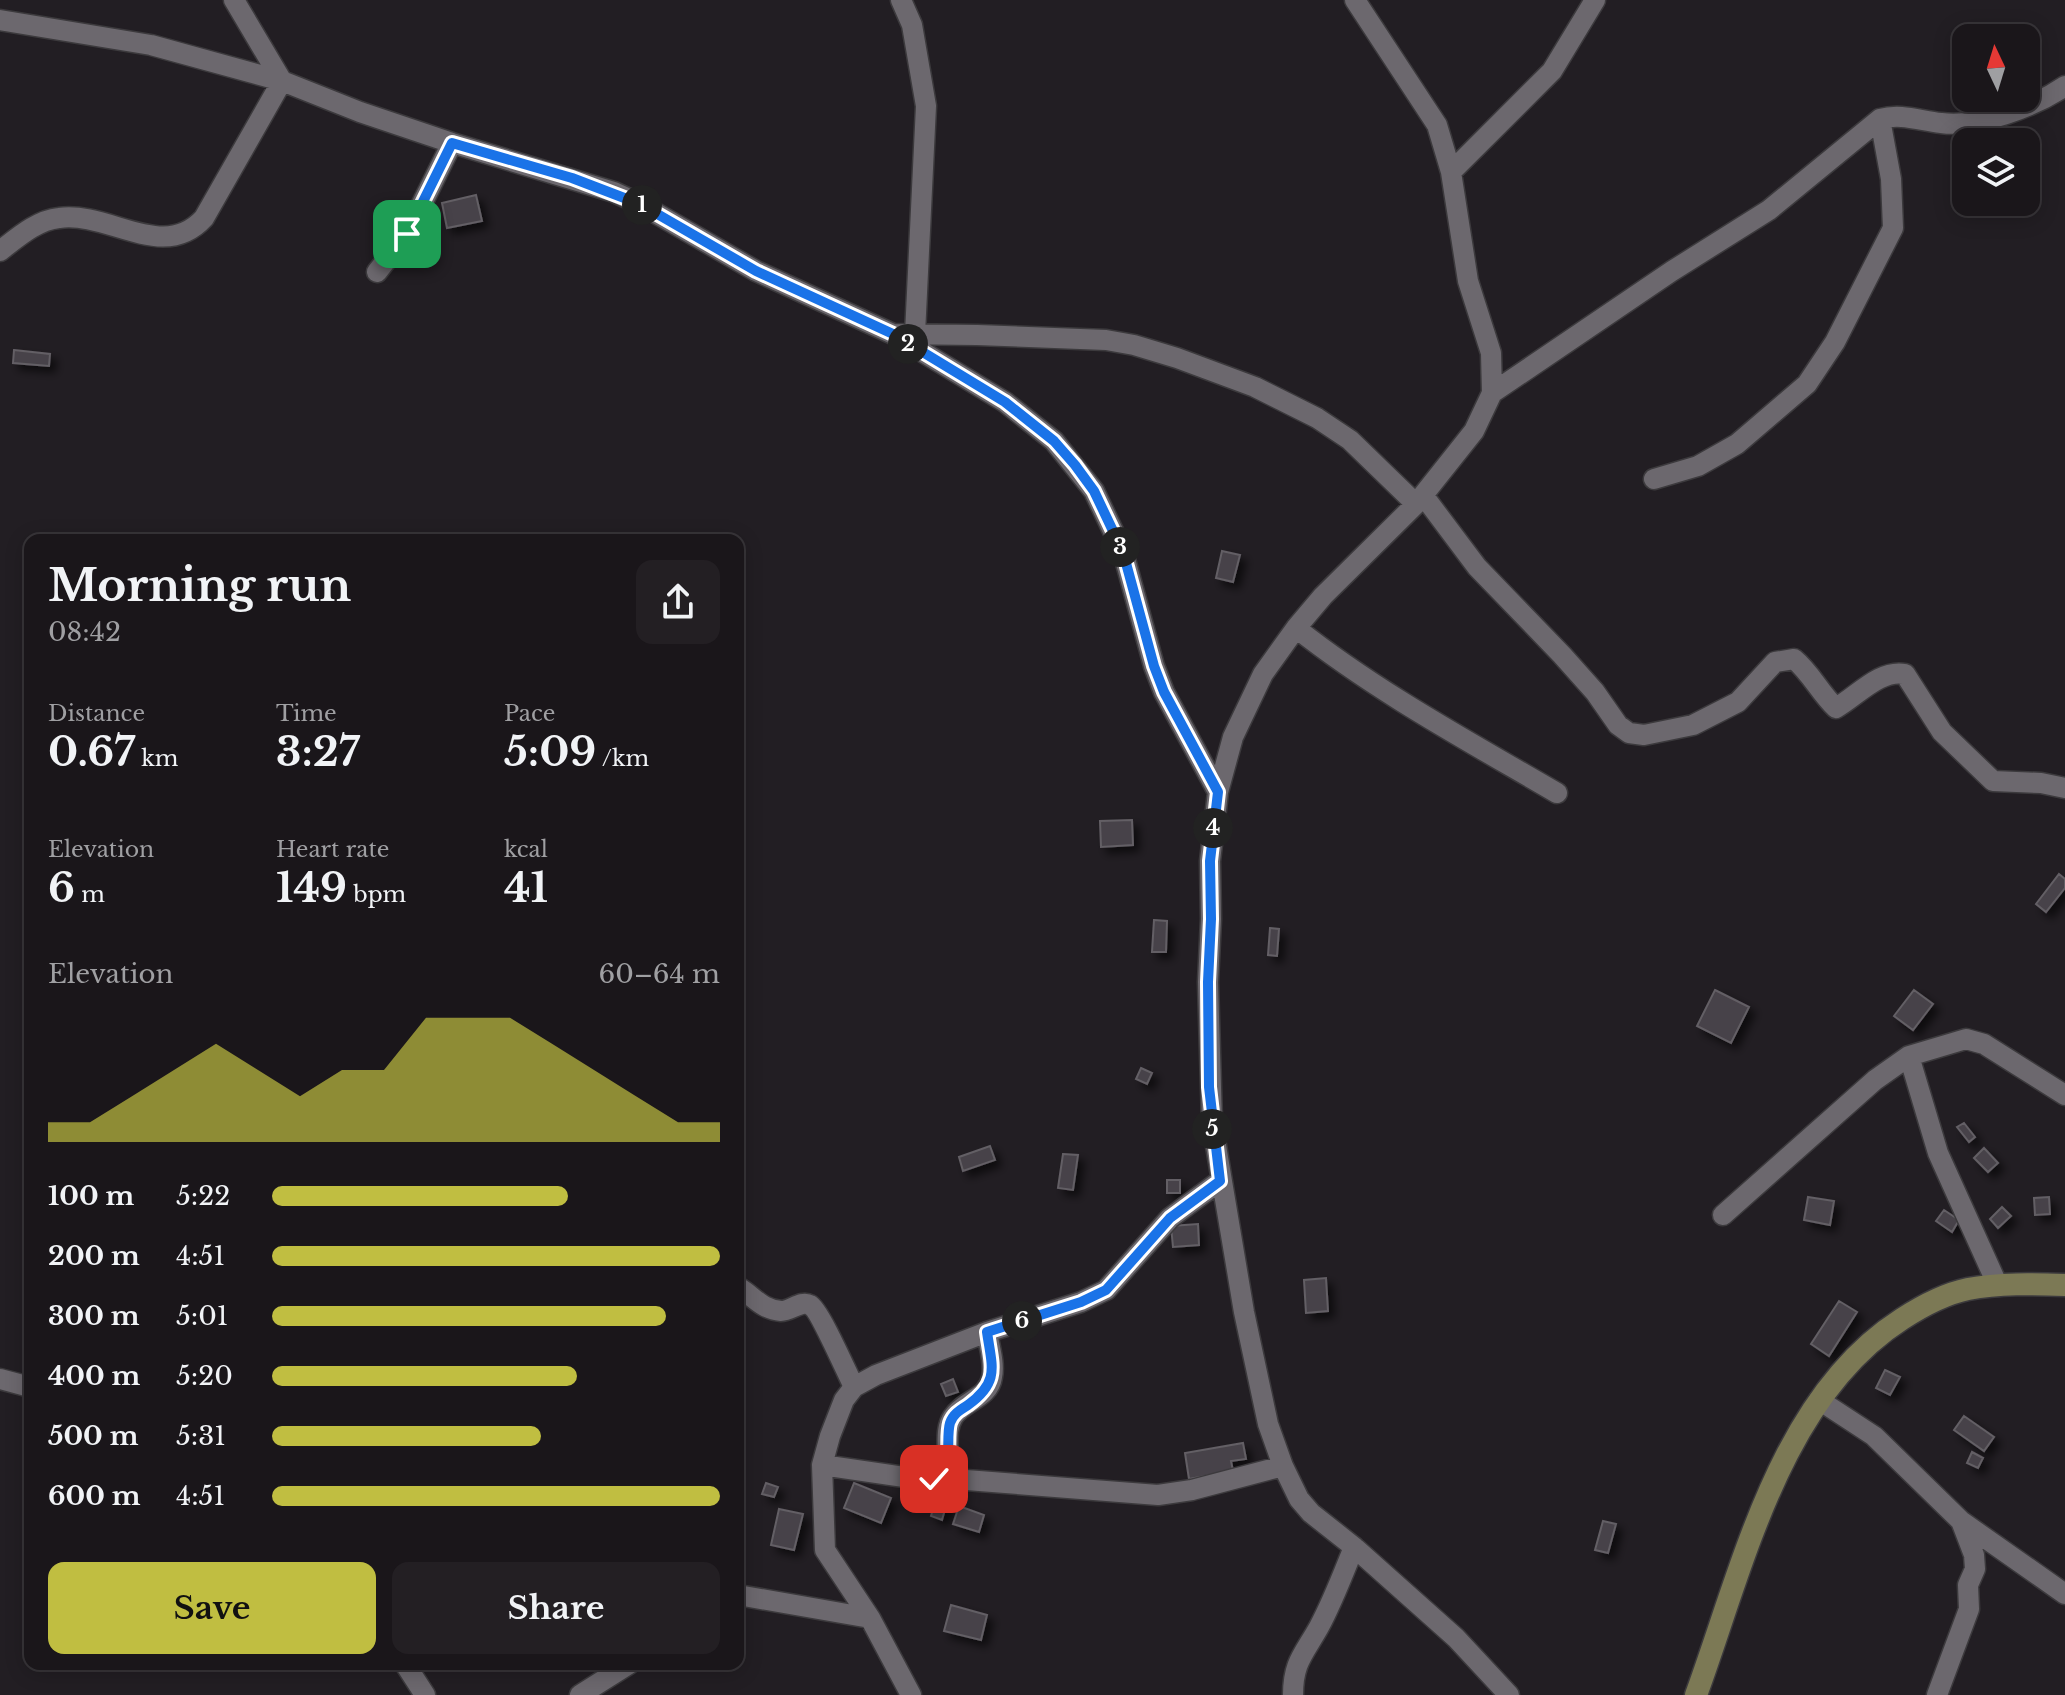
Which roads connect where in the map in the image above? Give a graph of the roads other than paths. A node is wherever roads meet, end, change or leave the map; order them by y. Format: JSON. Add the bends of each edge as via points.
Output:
{"nodes":[{"id":1,"x":234,"y":0,"type":"edge"},
{"id":2,"x":901,"y":0,"type":"edge"},
{"id":3,"x":1355,"y":0,"type":"edge"},
{"id":4,"x":1595,"y":0,"type":"edge"},
{"id":5,"x":0,"y":20,"type":"edge"},
{"id":6,"x":282,"y":81,"type":"junction"},
{"id":7,"x":2065,"y":86,"type":"edge"},
{"id":8,"x":1880,"y":119,"type":"junction"},
{"id":9,"x":452,"y":143,"type":"junction"},
{"id":10,"x":1451,"y":172,"type":"junction"},
{"id":11,"x":0,"y":251,"type":"edge"},
{"id":12,"x":377,"y":272,"type":"dead end"},
{"id":13,"x":893,"y":334,"type":"junction"},
{"id":14,"x":915,"y":334,"type":"junction"},
{"id":15,"x":1492,"y":393,"type":"junction"},
{"id":16,"x":1654,"y":479,"type":"dead end"},
{"id":17,"x":1419,"y":500,"type":"junction"},
{"id":18,"x":1296,"y":628,"type":"junction"},
{"id":19,"x":2065,"y":788,"type":"edge"},
{"id":20,"x":1218,"y":792,"type":"junction"},
{"id":21,"x":1557,"y":793,"type":"dead end"},
{"id":22,"x":1909,"y":1056,"type":"junction"},
{"id":23,"x":2065,"y":1095,"type":"edge"},
{"id":24,"x":1220,"y":1181,"type":"junction"},
{"id":25,"x":1723,"y":1215,"type":"dead end"},
{"id":26,"x":2065,"y":1285,"type":"edge"},
{"id":27,"x":1998,"y":1286,"type":"junction"},
{"id":28,"x":744,"y":1292,"type":"edge"},
{"id":29,"x":987,"y":1332,"type":"junction"},
{"id":30,"x":0,"y":1379,"type":"edge"},
{"id":31,"x":24,"y":1385,"type":"edge"},
{"id":32,"x":854,"y":1387,"type":"junction"},
{"id":33,"x":1819,"y":1400,"type":"junction"},
{"id":34,"x":822,"y":1465,"type":"junction"},
{"id":35,"x":1283,"y":1466,"type":"junction"},
{"id":36,"x":940,"y":1478,"type":"junction"},
{"id":37,"x":1961,"y":1521,"type":"junction"},
{"id":38,"x":1354,"y":1547,"type":"junction"},
{"id":39,"x":2065,"y":1594,"type":"edge"},
{"id":40,"x":744,"y":1596,"type":"edge"},
{"id":41,"x":870,"y":1618,"type":"junction"},
{"id":42,"x":409,"y":1670,"type":"edge"},
{"id":43,"x":620,"y":1670,"type":"edge"},
{"id":44,"x":425,"y":1695,"type":"edge"},
{"id":45,"x":580,"y":1695,"type":"edge"},
{"id":46,"x":911,"y":1695,"type":"edge"},
{"id":47,"x":1293,"y":1695,"type":"edge"},
{"id":48,"x":1509,"y":1695,"type":"edge"},
{"id":49,"x":1696,"y":1695,"type":"edge"},
{"id":50,"x":1937,"y":1695,"type":"edge"}],
"edges":[{"from":1,"to":6,"type":"street"},
{"from":2,"to":14,"type":"street","via":[[912,25],[926,106]]},
{"from":3,"to":10,"type":"street","via":[[1437,125]]},
{"from":4,"to":10,"type":"street","via":[[1552,71]]},
{"from":5,"to":6,"type":"street","via":[[151,45]]},
{"from":6,"to":9,"type":"street"},
{"from":6,"to":11,"type":"street","via":[[193,230],[163,238],[106,222],[58,218]]},
{"from":7,"to":8,"type":"street","via":[[2047,98],[1969,123],[1894,115]]},
{"from":8,"to":15,"type":"street","via":[[1769,210]]},
{"from":8,"to":16,"type":"street","via":[[1893,228],[1835,342],[1807,384],[1737,444],[1698,466]]},
{"from":9,"to":12,"type":"street","via":[[407,234]]},
{"from":9,"to":13,"type":"street","via":[[627,198],[756,271]]},
{"from":10,"to":15,"type":"street","via":[[1468,281],[1491,353]]},
{"from":13,"to":14,"type":"street"},
{"from":13,"to":20,"type":"street","via":[[1031,421],[1085,478],[1123,552],[1164,692]]},
{"from":14,"to":17,"type":"street","via":[[1106,340],[1177,358],[1255,387],[1317,418]]},
{"from":15,"to":17,"type":"street","via":[[1474,431]]},
{"from":17,"to":18,"type":"street"},
{"from":17,"to":19,"type":"street","via":[[1629,733],[1693,725],[1738,702],[1775,662],[1794,659],[1836,708],[1881,677],[1905,674],[1942,732],[1993,781]]},
{"from":18,"to":20,"type":"street","via":[[1245,709]]},
{"from":18,"to":21,"type":"street","via":[[1384,691]]},
{"from":20,"to":24,"type":"street","via":[[1210,861],[1208,982],[1209,1087]]},
{"from":22,"to":23,"type":"street","via":[[1966,1039],[1984,1044]]},
{"from":22,"to":25,"type":"street"},
{"from":22,"to":27,"type":"street","via":[[1938,1153]]},
{"from":24,"to":29,"type":"street","via":[[1170,1218],[1106,1290]]},
{"from":24,"to":35,"type":"street","via":[[1259,1385]]},
{"from":26,"to":27,"type":"main road"},
{"from":27,"to":33,"type":"main road","via":[[1967,1289],[1926,1304],[1878,1335]]},
{"from":28,"to":32,"type":"street","via":[[759,1306],[782,1311],[812,1306]]},
{"from":29,"to":32,"type":"street"},
{"from":29,"to":36,"type":"street","via":[[993,1377],[981,1395],[953,1417]]},
{"from":30,"to":31,"type":"street"},
{"from":32,"to":34,"type":"street","via":[[837,1415]]},
{"from":33,"to":37,"type":"street","via":[[1874,1436]]},
{"from":33,"to":49,"type":"main road","via":[[1747,1544]]},
{"from":34,"to":36,"type":"street"},
{"from":34,"to":41,"type":"street","via":[[825,1550]]},
{"from":35,"to":36,"type":"street","via":[[1158,1495]]},
{"from":35,"to":38,"type":"street","via":[[1304,1506]]},
{"from":37,"to":39,"type":"street"},
{"from":37,"to":50,"type":"street","via":[[1975,1569],[1968,1585],[1969,1609]]},
{"from":38,"to":47,"type":"street","via":[[1318,1629],[1300,1655]]},
{"from":38,"to":48,"type":"street","via":[[1456,1638]]},
{"from":40,"to":41,"type":"street"},
{"from":41,"to":46,"type":"street"},
{"from":42,"to":44,"type":"street"},
{"from":43,"to":45,"type":"street"}]}
